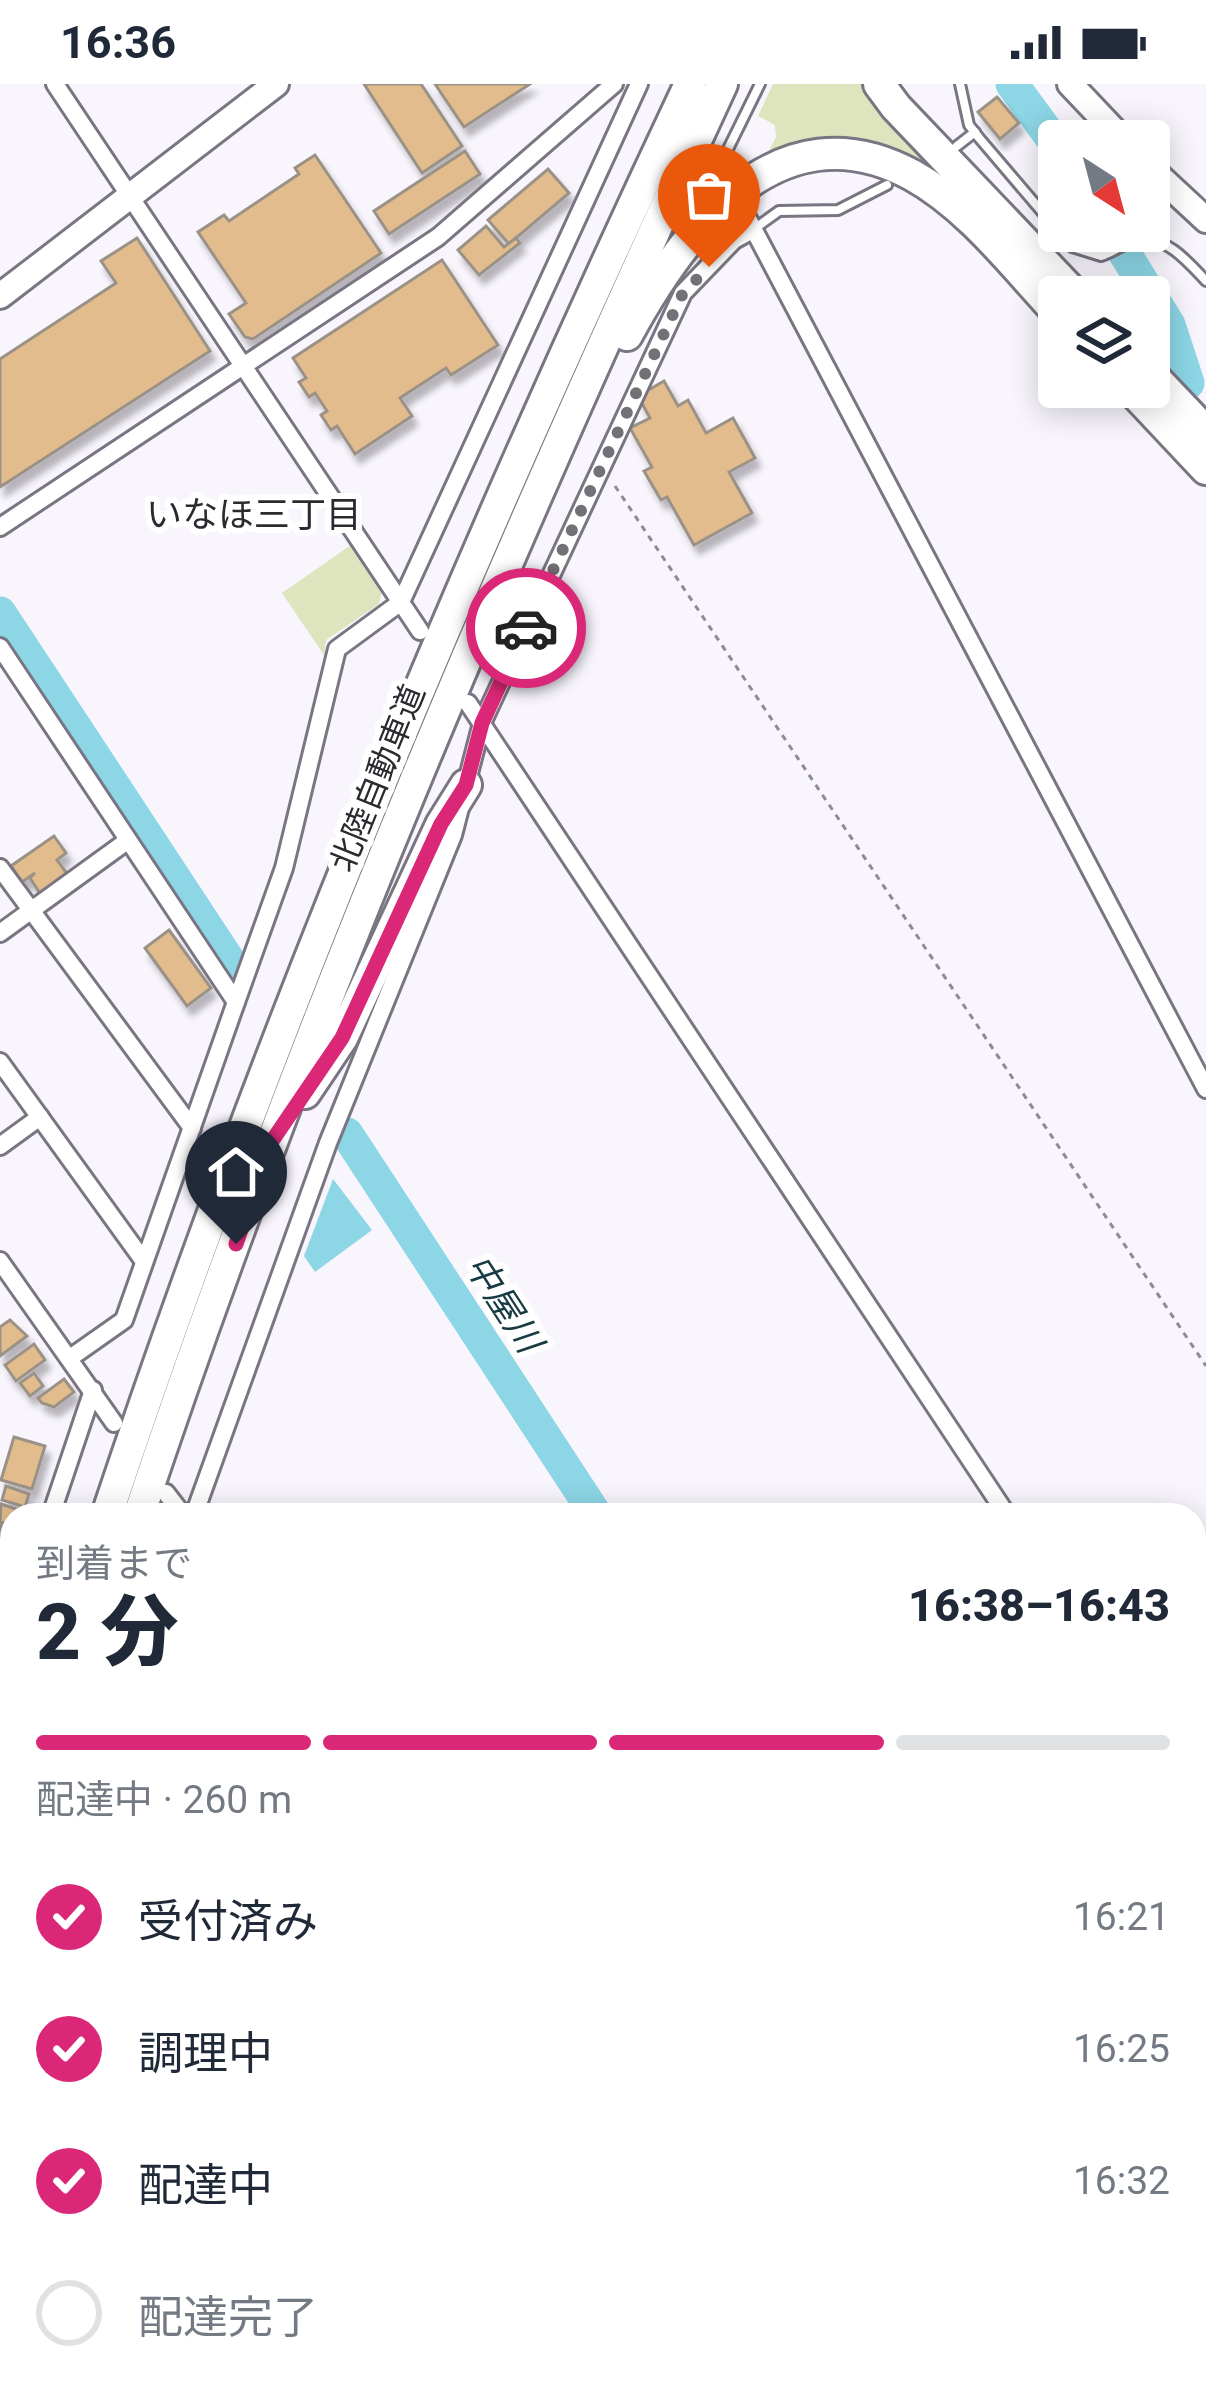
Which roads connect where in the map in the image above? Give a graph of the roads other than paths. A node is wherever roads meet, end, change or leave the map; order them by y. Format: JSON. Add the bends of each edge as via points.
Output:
{"nodes":[{"id":1,"x":56,"y":84,"type":"edge"},
{"id":2,"x":276,"y":84,"type":"edge"},
{"id":3,"x":614,"y":84,"type":"edge"},
{"id":4,"x":639,"y":84,"type":"edge"},
{"id":5,"x":690,"y":84,"type":"edge"},
{"id":6,"x":722,"y":84,"type":"edge"},
{"id":7,"x":760,"y":84,"type":"edge"},
{"id":8,"x":879,"y":84,"type":"edge"},
{"id":9,"x":959,"y":84,"type":"edge"},
{"id":10,"x":1070,"y":84,"type":"edge"},
{"id":11,"x":1104,"y":120,"type":"edge"},
{"id":12,"x":975,"y":132,"type":"junction"},
{"id":13,"x":957,"y":146,"type":"dead end"},
{"id":14,"x":887,"y":185,"type":"dead end"},
{"id":15,"x":1170,"y":187,"type":"edge"},
{"id":16,"x":131,"y":197,"type":"junction"},
{"id":17,"x":1206,"y":220,"type":"edge"},
{"id":18,"x":750,"y":221,"type":"junction"},
{"id":19,"x":666,"y":268,"type":"junction"},
{"id":20,"x":1057,"y":276,"type":"edge"},
{"id":21,"x":1206,"y":281,"type":"edge"},
{"id":22,"x":1038,"y":292,"type":"edge"},
{"id":23,"x":0,"y":296,"type":"edge"},
{"id":24,"x":244,"y":365,"type":"junction"},
{"id":25,"x":1170,"y":394,"type":"edge"},
{"id":26,"x":1149,"y":408,"type":"edge"},
{"id":27,"x":1206,"y":432,"type":"edge"},
{"id":28,"x":1206,"y":469,"type":"edge"},
{"id":29,"x":0,"y":527,"type":"edge"},
{"id":30,"x":401,"y":602,"type":"junction"},
{"id":31,"x":420,"y":631,"type":"dead end"},
{"id":32,"x":0,"y":647,"type":"edge"},
{"id":33,"x":468,"y":703,"type":"dead end"},
{"id":34,"x":482,"y":723,"type":"junction"},
{"id":35,"x":412,"y":784,"type":"junction"},
{"id":36,"x":466,"y":785,"type":"junction"},
{"id":37,"x":127,"y":841,"type":"junction"},
{"id":38,"x":0,"y":868,"type":"edge"},
{"id":39,"x":31,"y":911,"type":"junction"},
{"id":40,"x":0,"y":933,"type":"edge"},
{"id":41,"x":236,"y":1002,"type":"junction"},
{"id":42,"x":0,"y":1062,"type":"edge"},
{"id":43,"x":1206,"y":1089,"type":"edge"},
{"id":44,"x":40,"y":1117,"type":"junction"},
{"id":45,"x":192,"y":1128,"type":"junction"},
{"id":46,"x":272,"y":1141,"type":"junction"},
{"id":47,"x":0,"y":1146,"type":"edge"},
{"id":48,"x":142,"y":1260,"type":"junction"},
{"id":49,"x":0,"y":1261,"type":"edge"},
{"id":50,"x":70,"y":1358,"type":"junction"},
{"id":51,"x":93,"y":1390,"type":"junction"},
{"id":52,"x":114,"y":1423,"type":"dead end"},
{"id":53,"x":166,"y":1492,"type":"dead end"},
{"id":54,"x":56,"y":1503,"type":"edge"},
{"id":55,"x":110,"y":1503,"type":"edge"},
{"id":56,"x":143,"y":1503,"type":"edge"},
{"id":57,"x":174,"y":1503,"type":"edge"},
{"id":58,"x":198,"y":1503,"type":"edge"},
{"id":59,"x":998,"y":1503,"type":"edge"}],
"edges":[{"from":1,"to":16,"type":"street"},
{"from":2,"to":16,"type":"street"},
{"from":3,"to":24,"type":"street","via":[[450,228]]},
{"from":4,"to":30,"type":"street"},
{"from":5,"to":55,"type":"highway","name":"北陸自動車道","via":[[384,772]]},
{"from":6,"to":35,"type":"highway","name":"北陸自動車道"},
{"from":7,"to":19,"type":"lane"},
{"from":8,"to":20,"type":"highway"},
{"from":9,"to":12,"type":"lane"},
{"from":10,"to":11,"type":"street"},
{"from":12,"to":13,"type":"lane"},
{"from":12,"to":21,"type":"lane","via":[[1072,247],[1090,255],[1160,242]]},
{"from":14,"to":18,"type":"lane","via":[[838,210],[779,211]]},
{"from":15,"to":17,"type":"street"},
{"from":16,"to":23,"type":"street"},
{"from":16,"to":24,"type":"street"},
{"from":18,"to":34,"type":"street","via":[[683,293]]},
{"from":18,"to":43,"type":"street"},
{"from":19,"to":22,"type":"highway","via":[[719,204],[766,172],[808,158],[853,156],[898,169],[941,195]]},
{"from":19,"to":35,"type":"highway","via":[[579,426]]},
{"from":24,"to":29,"type":"street"},
{"from":24,"to":30,"type":"street"},
{"from":25,"to":27,"type":"highway"},
{"from":26,"to":28,"type":"highway"},
{"from":30,"to":31,"type":"street"},
{"from":30,"to":41,"type":"street","via":[[337,649],[284,868]]},
{"from":32,"to":37,"type":"street"},
{"from":33,"to":34,"type":"street"},
{"from":34,"to":36,"type":"street"},
{"from":34,"to":59,"type":"street"},
{"from":35,"to":46,"type":"highway","name":"北陸自動車道"},
{"from":36,"to":46,"type":"highway","via":[[342,1038]]},
{"from":36,"to":58,"type":"street"},
{"from":37,"to":39,"type":"street"},
{"from":37,"to":41,"type":"street"},
{"from":38,"to":39,"type":"street"},
{"from":39,"to":40,"type":"street"},
{"from":39,"to":45,"type":"street"},
{"from":41,"to":45,"type":"street"},
{"from":42,"to":44,"type":"street"},
{"from":44,"to":47,"type":"street"},
{"from":44,"to":48,"type":"street"},
{"from":45,"to":48,"type":"street"},
{"from":46,"to":56,"type":"highway","name":"北陸自動車道"},
{"from":48,"to":50,"type":"street","via":[[124,1319]]},
{"from":49,"to":50,"type":"street"},
{"from":50,"to":51,"type":"street"},
{"from":51,"to":52,"type":"street"},
{"from":51,"to":54,"type":"street"},
{"from":53,"to":57,"type":"street"}]}
